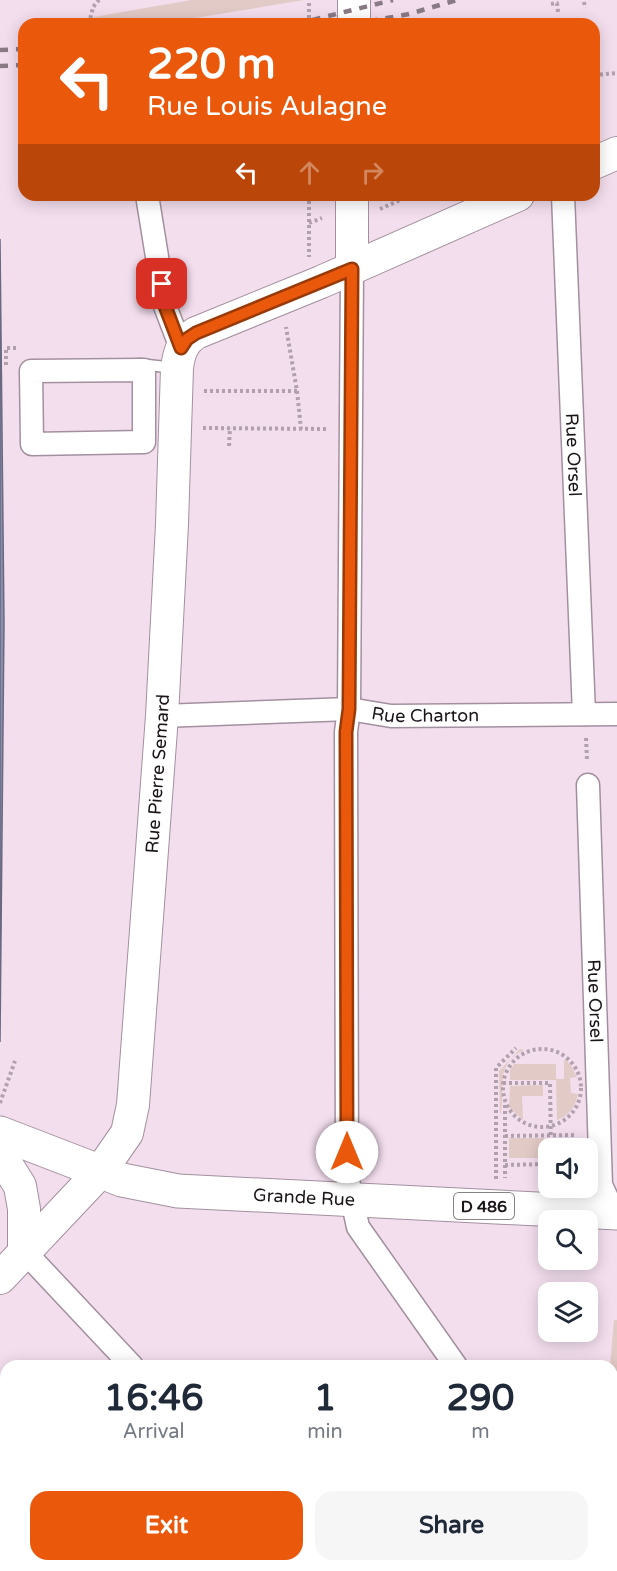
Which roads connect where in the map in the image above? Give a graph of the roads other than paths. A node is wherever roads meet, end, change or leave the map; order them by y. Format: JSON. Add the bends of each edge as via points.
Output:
{"nodes":[{"id":1,"x":354,"y":0,"type":"edge"},
{"id":2,"x":354,"y":18,"type":"edge"},
{"id":3,"x":617,"y":153,"type":"edge"},
{"id":4,"x":600,"y":160,"type":"edge"},
{"id":5,"x":148,"y":201,"type":"edge"},
{"id":6,"x":505,"y":201,"type":"edge"},
{"id":7,"x":563,"y":201,"type":"edge"},
{"id":8,"x":363,"y":203,"type":"edge"},
{"id":9,"x":352,"y":269,"type":"junction"},
{"id":10,"x":179,"y":358,"type":"junction"},
{"id":11,"x":16,"y":366,"type":"dead end"},
{"id":12,"x":144,"y":442,"type":"joint"},
{"id":13,"x":349,"y":709,"type":"junction"},
{"id":14,"x":584,"y":714,"type":"junction"},
{"id":15,"x":617,"y":714,"type":"edge"},
{"id":16,"x":162,"y":716,"type":"junction"},
{"id":17,"x":588,"y":785,"type":"road end"},
{"id":18,"x":0,"y":1133,"type":"edge"},
{"id":19,"x":8,"y":1166,"type":"edge"},
{"id":20,"x":100,"y":1172,"type":"junction"},
{"id":21,"x":351,"y":1201,"type":"junction"},
{"id":22,"x":616,"y":1213,"type":"edge"},
{"id":23,"x":24,"y":1251,"type":"junction"},
{"id":24,"x":0,"y":1278,"type":"edge"},
{"id":25,"x":126,"y":1360,"type":"edge"},
{"id":26,"x":452,"y":1360,"type":"edge"}],
"edges":[{"from":1,"to":2,"type":"main road"},
{"from":3,"to":4,"type":"main road"},
{"from":5,"to":10,"type":"street","name":"Rue Pierre Semard","via":[[165,306]]},
{"from":6,"to":9,"type":"main road"},
{"from":7,"to":14,"type":"street","name":"Rue Orsel"},
{"from":8,"to":9,"type":"main road"},
{"from":9,"to":10,"type":"main road","via":[[196,333],[187,339]]},
{"from":9,"to":13,"type":"street"},
{"from":10,"to":11,"type":"lane","via":[[144,363]]},
{"from":10,"to":16,"type":"main road","name":"Rue Pierre Semard"},
{"from":12,"to":12,"type":"street","via":[[144,370],[31,371],[32,444]]},
{"from":13,"to":14,"type":"street","name":"Rue Charton","via":[[391,716]]},
{"from":13,"to":16,"type":"street","name":"Rue Charton"},
{"from":13,"to":21,"type":"street","via":[[347,1176]]},
{"from":14,"to":15,"type":"street","name":"Rue Charton"},
{"from":16,"to":20,"type":"main road","name":"Rue Pierre Semard","via":[[133,1105],[127,1133]]},
{"from":17,"to":22,"type":"street","name":"Rue Orsel","via":[[601,1185]]},
{"from":18,"to":20,"type":"main road","name":"Grande Rue","number":"D 486"},
{"from":19,"to":23,"type":"main road","via":[[20,1186]]},
{"from":20,"to":21,"type":"main road","name":"Grande Rue","number":"D 486","via":[[178,1191]]},
{"from":20,"to":23,"type":"main road","name":"Rue Pierre Semard"},
{"from":21,"to":22,"type":"main road","name":"Grande Rue","number":"D 486"},
{"from":21,"to":26,"type":"street","via":[[366,1242]]},
{"from":23,"to":24,"type":"main road","name":"Rue Pierre Semard"},
{"from":23,"to":25,"type":"street"}]}
